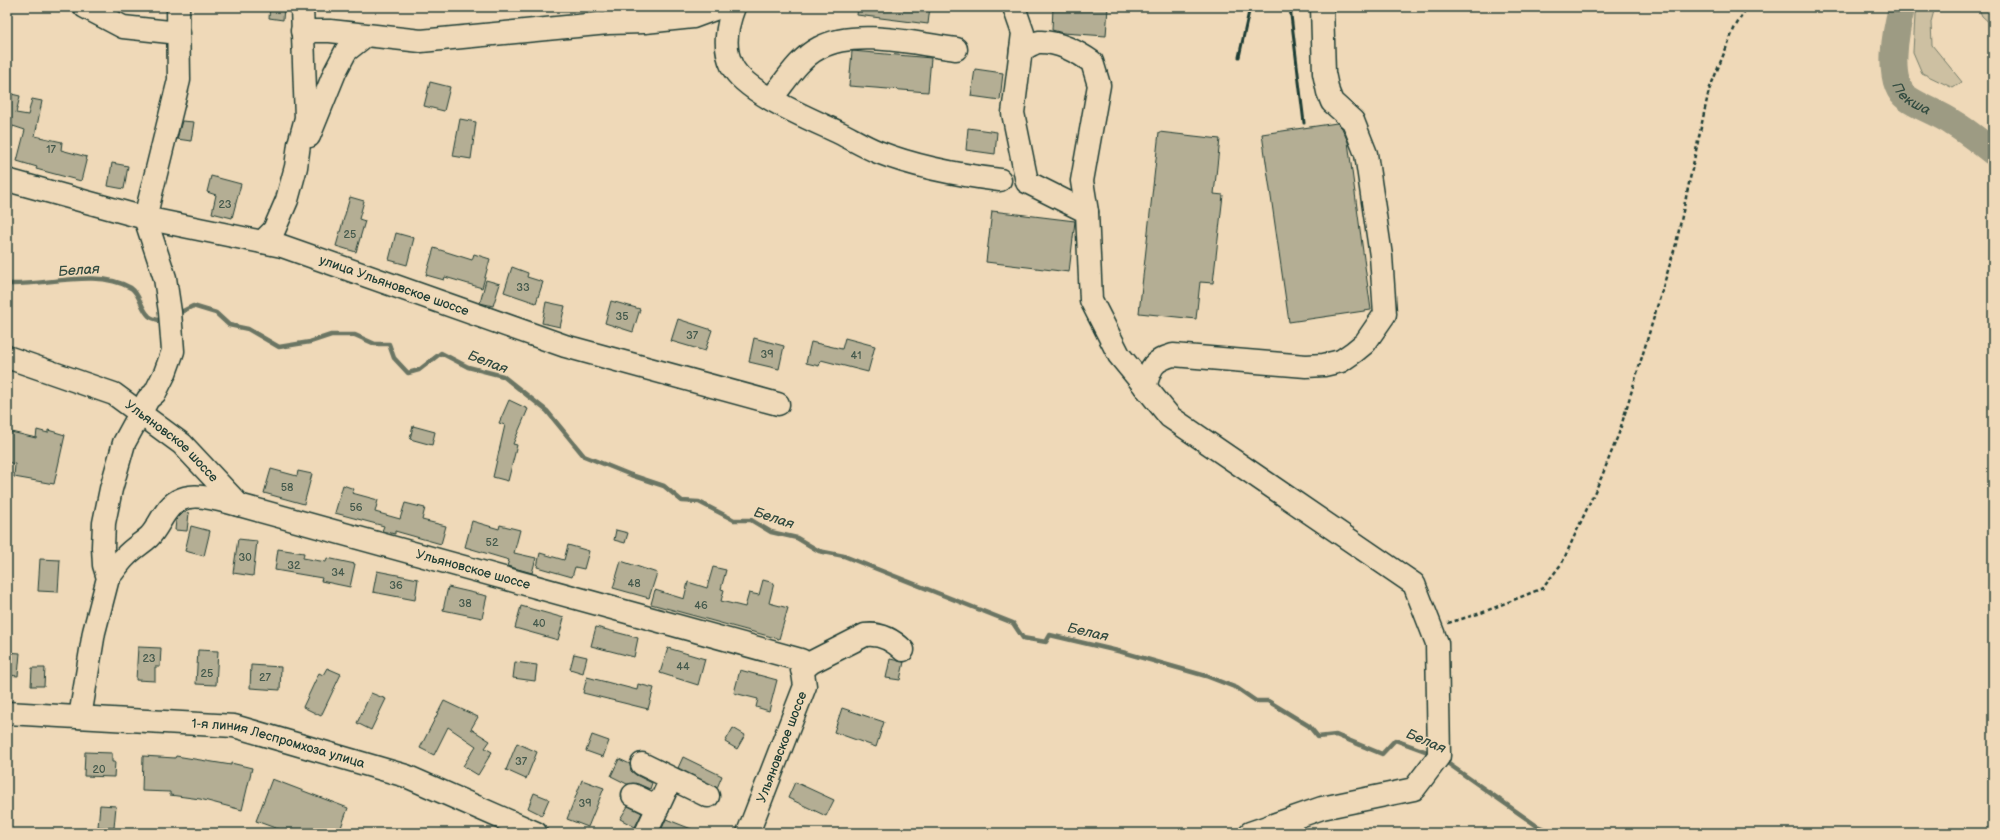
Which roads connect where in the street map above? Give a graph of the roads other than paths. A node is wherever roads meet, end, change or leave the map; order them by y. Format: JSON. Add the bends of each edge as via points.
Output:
{"nodes":[{"id":1,"x":85,"y":7,"type":"edge"},
{"id":2,"x":178,"y":7,"type":"edge"},
{"id":3,"x":302,"y":7,"type":"edge"},
{"id":4,"x":720,"y":7,"type":"edge"},
{"id":5,"x":734,"y":7,"type":"edge"},
{"id":6,"x":1014,"y":7,"type":"edge"},
{"id":7,"x":1322,"y":7,"type":"edge"},
{"id":8,"x":302,"y":31,"type":"junction"},
{"id":9,"x":179,"y":33,"type":"junction"},
{"id":10,"x":365,"y":36,"type":"junction"},
{"id":11,"x":956,"y":49,"type":"dead end"},
{"id":12,"x":1021,"y":50,"type":"junction"},
{"id":13,"x":771,"y":99,"type":"junction"},
{"id":14,"x":297,"y":161,"type":"junction"},
{"id":15,"x":7,"y":180,"type":"edge"},
{"id":16,"x":1000,"y":180,"type":"dead end"},
{"id":17,"x":1087,"y":212,"type":"junction"},
{"id":18,"x":145,"y":218,"type":"junction"},
{"id":19,"x":262,"y":242,"type":"junction"},
{"id":20,"x":7,"y":357,"type":"edge"},
{"id":21,"x":1145,"y":387,"type":"junction"},
{"id":22,"x":778,"y":404,"type":"dead end"},
{"id":23,"x":140,"y":414,"type":"junction"},
{"id":24,"x":239,"y":505,"type":"junction"},
{"id":25,"x":108,"y":578,"type":"junction"},
{"id":26,"x":903,"y":650,"type":"dead end"},
{"id":27,"x":802,"y":670,"type":"junction"},
{"id":28,"x":7,"y":713,"type":"edge"},
{"id":29,"x":80,"y":717,"type":"junction"},
{"id":30,"x":642,"y":764,"type":"dead end"},
{"id":31,"x":671,"y":779,"type":"junction"},
{"id":32,"x":633,"y":795,"type":"dead end"},
{"id":33,"x":708,"y":796,"type":"dead end"},
{"id":34,"x":658,"y":806,"type":"junction"},
{"id":35,"x":536,"y":833,"type":"edge"},
{"id":36,"x":646,"y":833,"type":"edge"},
{"id":37,"x":748,"y":833,"type":"edge"},
{"id":38,"x":1250,"y":833,"type":"edge"}],
"edges":[{"from":1,"to":9,"type":"street","via":[[123,27]]},
{"from":2,"to":9,"type":"street"},
{"from":3,"to":8,"type":"street"},
{"from":4,"to":10,"type":"street","via":[[693,17],[421,41]]},
{"from":5,"to":13,"type":"street","via":[[727,31],[732,67],[750,85]]},
{"from":6,"to":12,"type":"street","via":[[1023,33]]},
{"from":7,"to":21,"type":"street","via":[[1324,73],[1328,92],[1332,102],[1354,121],[1366,154],[1380,249],[1385,314],[1365,343],[1341,361],[1306,366],[1172,355],[1158,360],[1150,370]]},
{"from":8,"to":10,"type":"street","via":[[330,31]]},
{"from":8,"to":14,"type":"street","via":[[306,118]]},
{"from":9,"to":18,"type":"street","via":[[179,80]]},
{"from":10,"to":14,"type":"street","via":[[346,51]]},
{"from":11,"to":13,"type":"street","via":[[884,40],[843,40],[819,48],[802,61]]},
{"from":12,"to":17,"type":"street","via":[[1013,113],[1027,182]]},
{"from":12,"to":17,"type":"street","via":[[1038,42],[1052,44],[1078,52],[1092,62],[1099,85],[1082,181]]},
{"from":13,"to":16,"type":"street","via":[[877,152],[920,165]]},
{"from":14,"to":19,"type":"street","via":[[287,200],[274,230]]},
{"from":15,"to":18,"type":"street","name":"улица Ульяновское шоссе"},
{"from":17,"to":21,"type":"street","via":[[1091,300],[1119,355]]},
{"from":18,"to":19,"type":"street","name":"улица Ульяновское шоссе"},
{"from":18,"to":23,"type":"street","via":[[165,278],[173,351],[155,393],[148,399]]},
{"from":19,"to":22,"type":"street","name":"улица Ульяновское шоссе","via":[[282,246],[566,346]]},
{"from":20,"to":23,"type":"street","name":"Ульяновское шоссе","via":[[114,394]]},
{"from":21,"to":38,"type":"street","via":[[1170,417],[1414,584],[1437,643],[1439,756],[1414,789],[1322,808]]},
{"from":23,"to":24,"type":"street","name":"Ульяновское шоссе","via":[[182,444]]},
{"from":23,"to":25,"type":"street","via":[[124,443],[104,523],[104,565]]},
{"from":24,"to":25,"type":"street","via":[[207,496],[188,496],[175,503],[166,511],[149,537],[126,556]]},
{"from":24,"to":27,"type":"street","name":"Ульяновское шоссе","via":[[801,660]]},
{"from":25,"to":29,"type":"street","via":[[94,632]]},
{"from":26,"to":27,"type":"street","via":[[886,637],[865,635],[812,662]]},
{"from":27,"to":37,"type":"street","name":"Ульяновское шоссе","via":[[805,686]]},
{"from":28,"to":29,"type":"street","name":"1-я линия Леспромхоза улица"},
{"from":29,"to":35,"type":"street","name":"1-я линия Леспромхоза улица","via":[[234,726],[406,776]]},
{"from":30,"to":31,"type":"street"},
{"from":31,"to":33,"type":"street"},
{"from":31,"to":34,"type":"street"},
{"from":32,"to":34,"type":"street"},
{"from":34,"to":36,"type":"street"}]}
